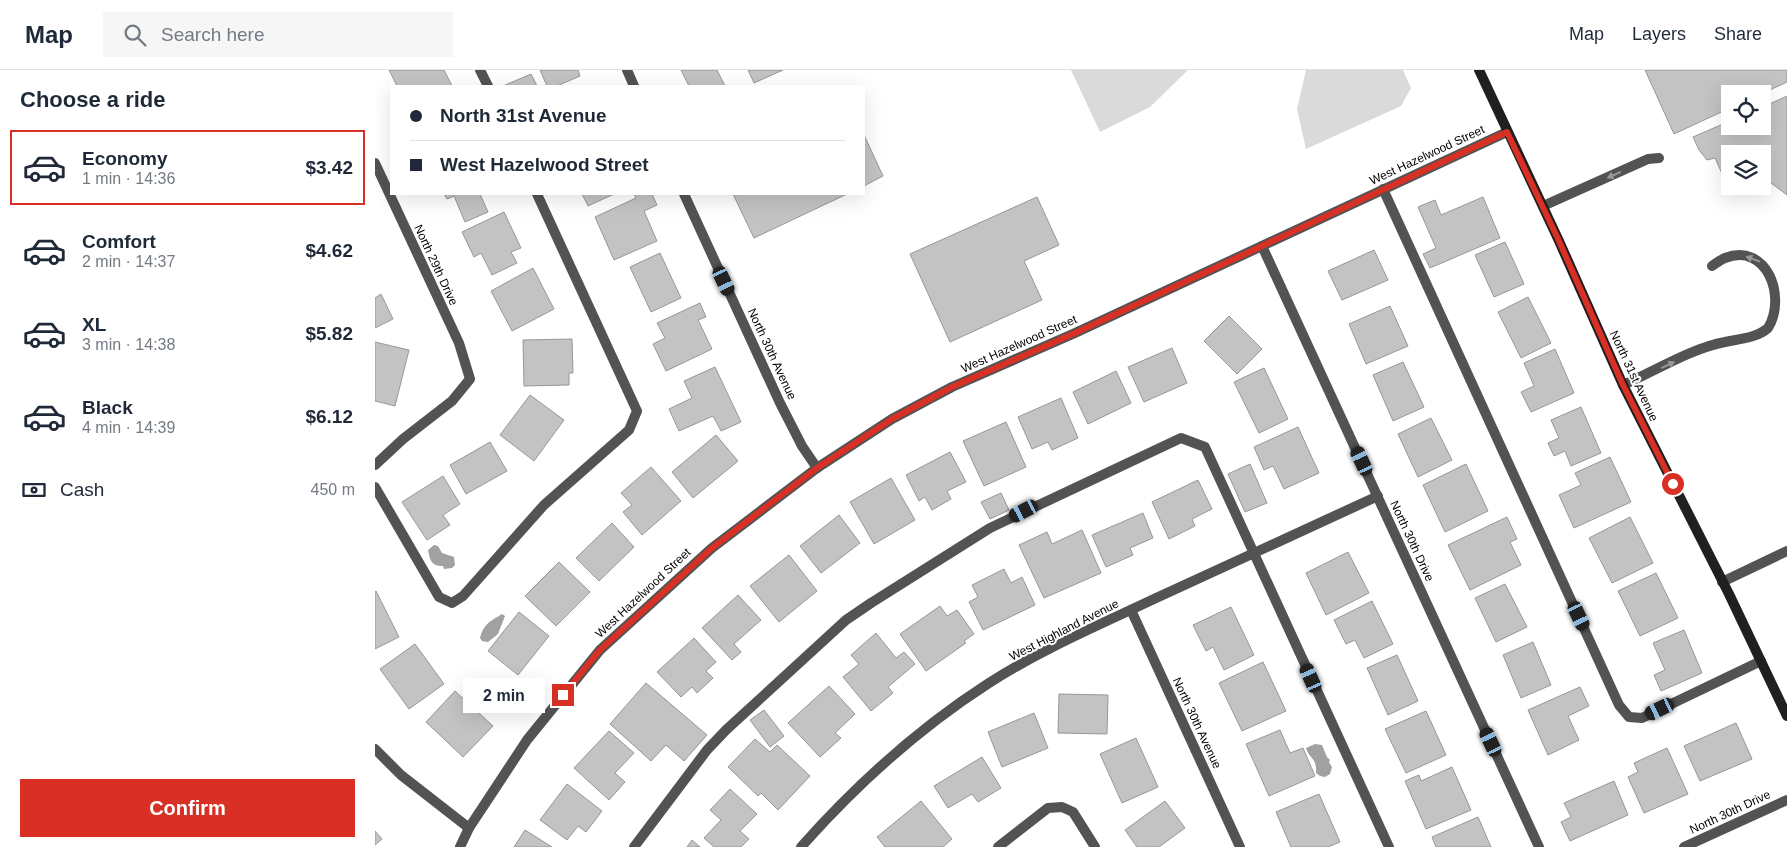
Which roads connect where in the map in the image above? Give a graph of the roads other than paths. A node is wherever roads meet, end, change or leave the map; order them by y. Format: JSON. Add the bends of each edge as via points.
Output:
{"nodes":[{"id":1,"x":480,"y":70,"type":"edge"},
{"id":2,"x":627,"y":70,"type":"edge"},
{"id":3,"x":1479,"y":70,"type":"edge"},
{"id":4,"x":488,"y":85,"type":"edge"},
{"id":5,"x":634,"y":85,"type":"edge"},
{"id":6,"x":1507,"y":132,"type":"junction"},
{"id":7,"x":1659,"y":158,"type":"dead end"},
{"id":8,"x":375,"y":162,"type":"edge"},
{"id":9,"x":1383,"y":189,"type":"junction"},
{"id":10,"x":390,"y":194,"type":"edge"},
{"id":11,"x":390,"y":195,"type":"edge"},
{"id":12,"x":537,"y":195,"type":"edge"},
{"id":13,"x":684,"y":195,"type":"edge"},
{"id":14,"x":1543,"y":206,"type":"junction"},
{"id":15,"x":1262,"y":246,"type":"junction"},
{"id":16,"x":1712,"y":266,"type":"dead end"},
{"id":17,"x":1623,"y":385,"type":"junction"},
{"id":18,"x":375,"y":465,"type":"edge"},
{"id":19,"x":817,"y":468,"type":"junction"},
{"id":20,"x":375,"y":487,"type":"edge"},
{"id":21,"x":1378,"y":496,"type":"junction"},
{"id":22,"x":1787,"y":551,"type":"edge"},
{"id":23,"x":1254,"y":553,"type":"junction"},
{"id":24,"x":1722,"y":582,"type":"junction"},
{"id":25,"x":1131,"y":610,"type":"junction"},
{"id":26,"x":1761,"y":661,"type":"junction"},
{"id":27,"x":1787,"y":716,"type":"edge"},
{"id":28,"x":375,"y":749,"type":"edge"},
{"id":29,"x":1787,"y":800,"type":"edge"},
{"id":30,"x":469,"y":828,"type":"junction"},
{"id":31,"x":460,"y":847,"type":"edge"},
{"id":32,"x":634,"y":847,"type":"edge"},
{"id":33,"x":801,"y":847,"type":"edge"},
{"id":34,"x":998,"y":847,"type":"edge"},
{"id":35,"x":1095,"y":847,"type":"edge"},
{"id":36,"x":1240,"y":847,"type":"edge"},
{"id":37,"x":1389,"y":847,"type":"edge"},
{"id":38,"x":1539,"y":847,"type":"edge"},
{"id":39,"x":1684,"y":847,"type":"edge"}],
"edges":[{"from":1,"to":4,"type":"street"},
{"from":2,"to":5,"type":"street"},
{"from":3,"to":6,"type":"street","name":"North 31st Avenue"},
{"from":6,"to":9,"type":"street","name":"West Hazelwood Street"},
{"from":6,"to":14,"type":"street","name":"North 31st Avenue"},
{"from":7,"to":14,"type":"street","one_way":true,"via":[[1649,159]]},
{"from":8,"to":10,"type":"street","name":"North 29th Drive"},
{"from":9,"to":15,"type":"street","name":"West Hazelwood Street"},
{"from":9,"to":26,"type":"street","via":[[1619,705],[1629,718],[1642,718]]},
{"from":11,"to":18,"type":"street","name":"North 29th Drive","via":[[459,343],[469,380],[452,401]]},
{"from":12,"to":20,"type":"street","via":[[637,410],[629,430],[543,505],[463,596],[451,603],[439,597]]},
{"from":13,"to":19,"type":"street","name":"North 30th Avenue","via":[[780,403]]},
{"from":14,"to":17,"type":"street","name":"North 31st Avenue"},
{"from":15,"to":19,"type":"street","name":"West Hazelwood Street","via":[[952,387],[892,419]]},
{"from":15,"to":21,"type":"street","name":"North 30th Drive"},
{"from":17,"to":16,"type":"street","one_way":true,"via":[[1710,345],[1753,336],[1767,328],[1777,315],[1781,300],[1779,283],[1771,269],[1758,259],[1742,255],[1726,258]]},
{"from":17,"to":24,"type":"street","name":"North 31st Avenue"},
{"from":19,"to":30,"type":"street","name":"West Hazelwood Street","via":[[712,548],[600,650],[527,740]]},
{"from":21,"to":23,"type":"street","name":"West Highland Avenue"},
{"from":21,"to":38,"type":"street","name":"North 30th Drive"},
{"from":22,"to":24,"type":"street"},
{"from":23,"to":25,"type":"street","name":"West Highland Avenue"},
{"from":23,"to":32,"type":"street","via":[[1205,447],[1181,438],[1033,507],[990,528],[846,620],[707,750]]},
{"from":23,"to":37,"type":"street"},
{"from":24,"to":26,"type":"street","name":"North 31st Avenue"},
{"from":25,"to":33,"type":"street","name":"West Highland Avenue","via":[[990,683],[934,722],[830,814]]},
{"from":25,"to":36,"type":"street","name":"North 30th Avenue"},
{"from":26,"to":27,"type":"street","name":"North 31st Avenue"},
{"from":28,"to":30,"type":"street","via":[[401,775]]},
{"from":29,"to":39,"type":"street","name":"North 30th Drive"},
{"from":30,"to":31,"type":"street","name":"West Hazelwood Street"},
{"from":34,"to":35,"type":"street","via":[[1048,808],[1062,807],[1073,812]]}]}
